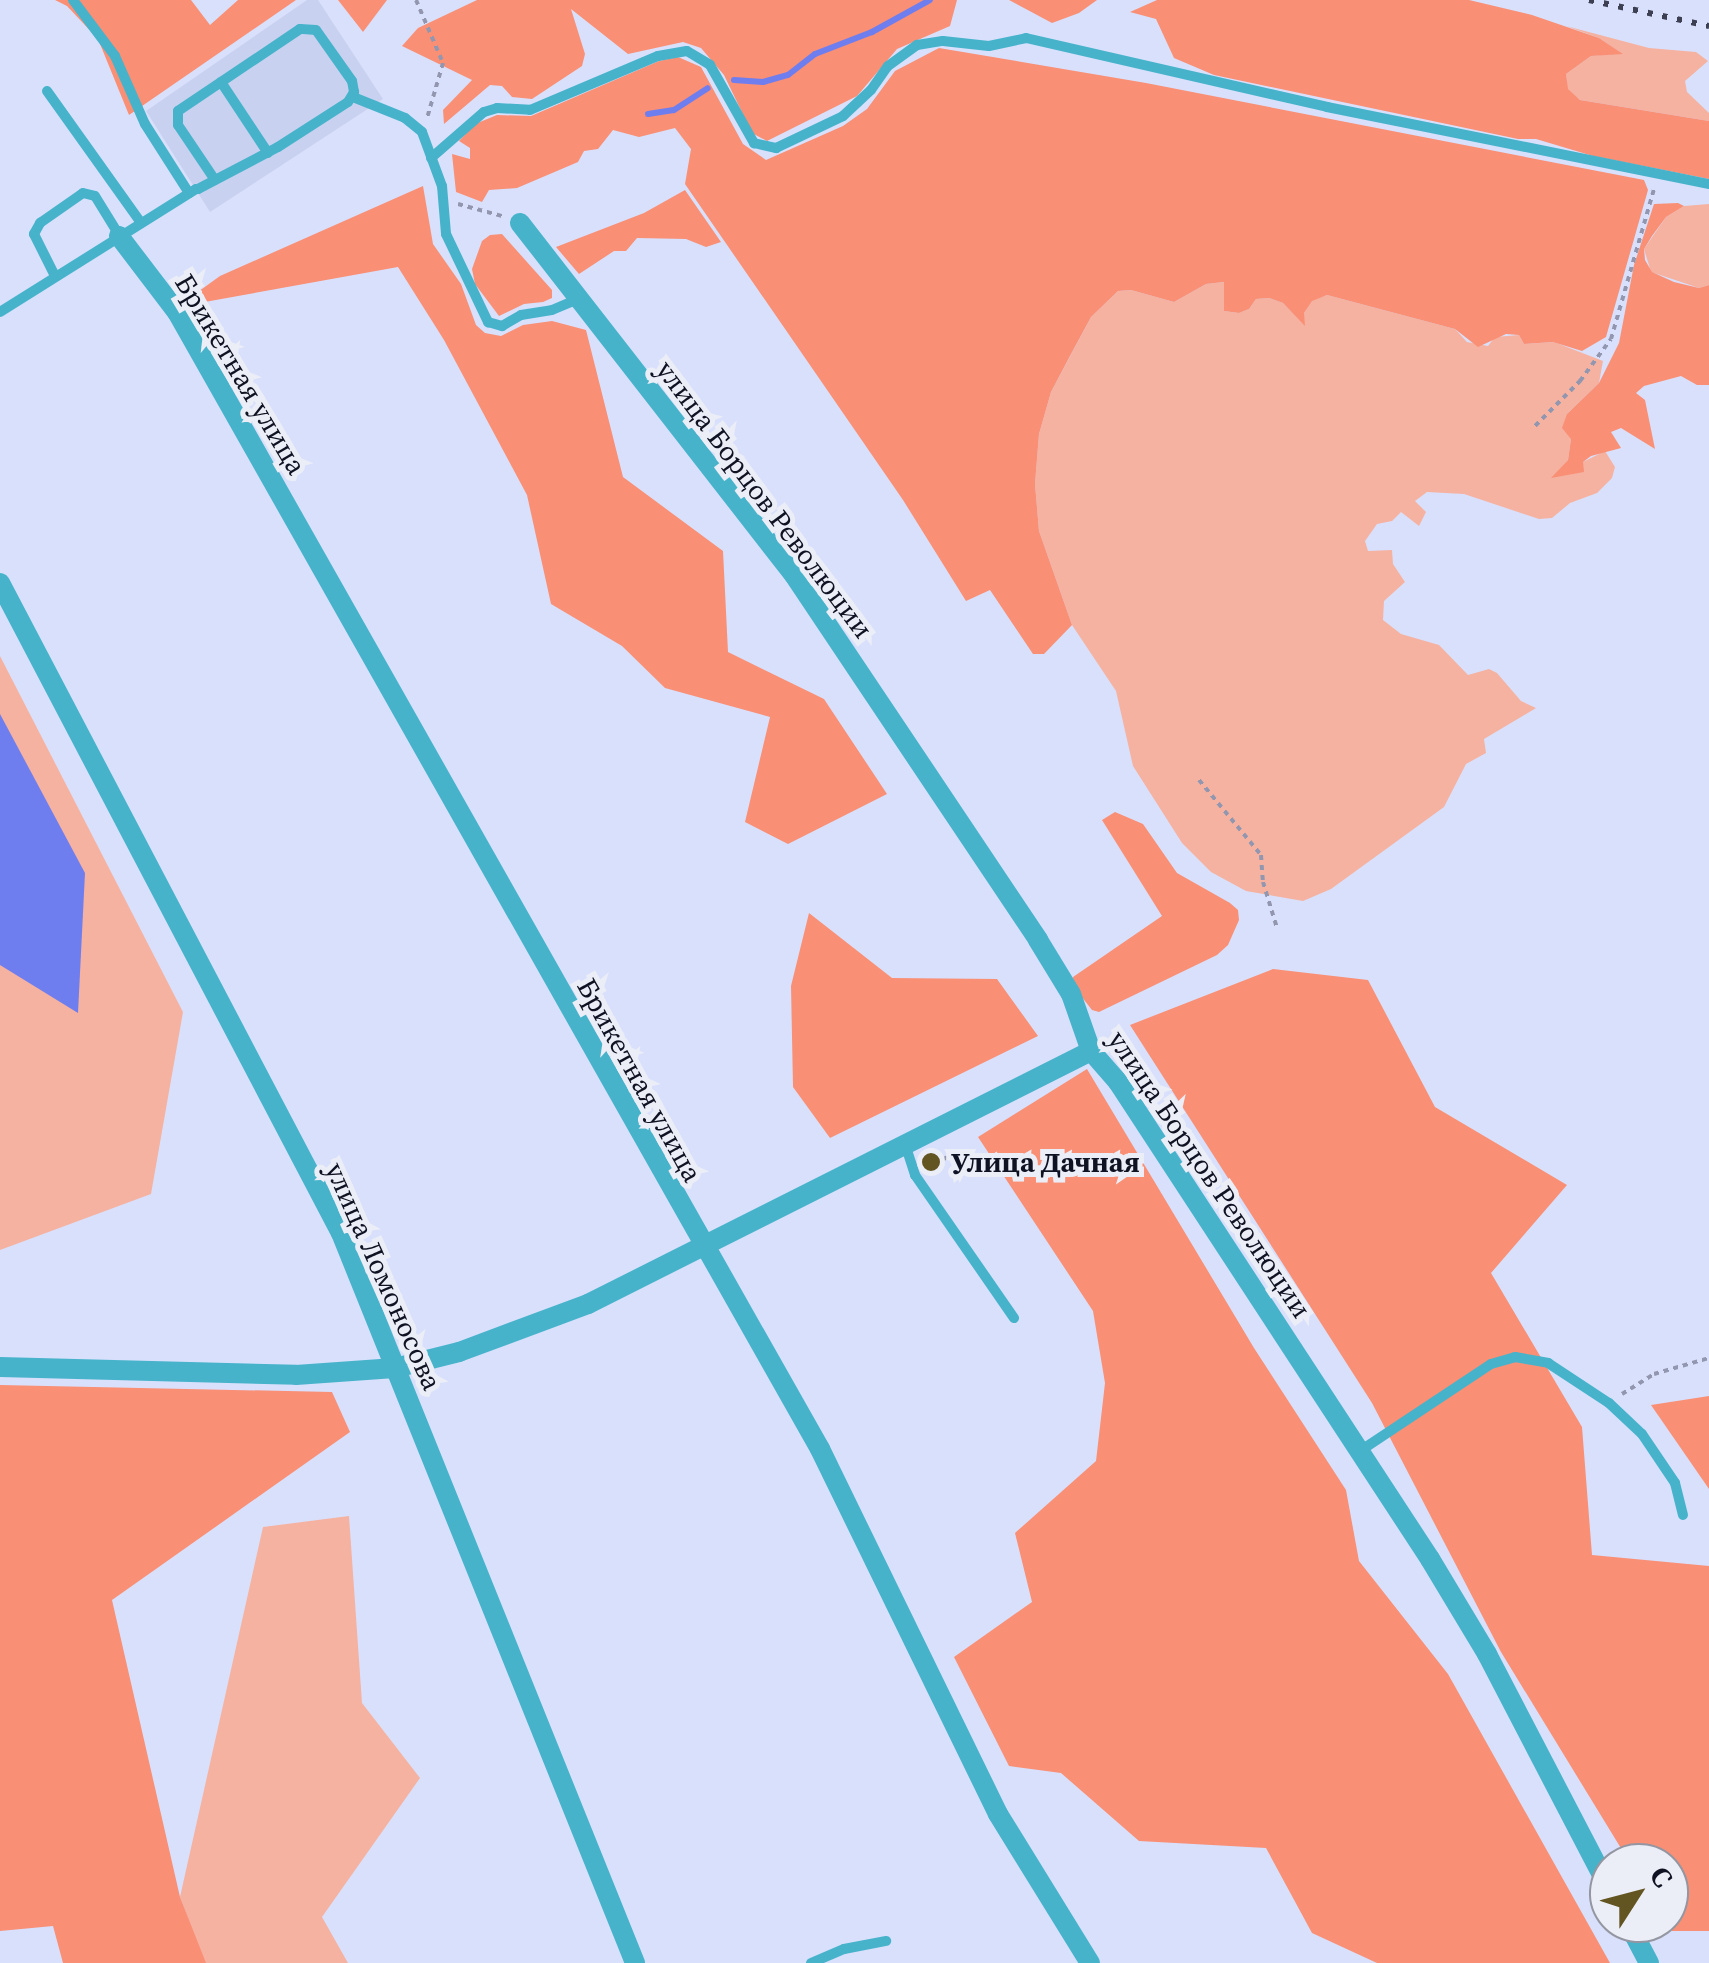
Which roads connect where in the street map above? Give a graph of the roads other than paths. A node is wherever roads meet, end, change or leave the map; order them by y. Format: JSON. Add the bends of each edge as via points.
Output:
{"nodes":[{"id":1,"x":73,"y":0,"type":"edge"},
{"id":2,"x":220,"y":82,"type":"junction"},
{"id":3,"x":47,"y":91,"type":"dead end"},
{"id":4,"x":353,"y":97,"type":"junction"},
{"id":5,"x":268,"y":153,"type":"junction"},
{"id":6,"x":430,"y":158,"type":"junction"},
{"id":7,"x":215,"y":180,"type":"junction"},
{"id":8,"x":1709,"y":184,"type":"edge"},
{"id":9,"x":189,"y":193,"type":"junction"},
{"id":10,"x":140,"y":223,"type":"junction"},
{"id":11,"x":520,"y":223,"type":"road end"},
{"id":12,"x":120,"y":236,"type":"junction"},
{"id":13,"x":56,"y":276,"type":"junction"},
{"id":14,"x":579,"y":299,"type":"junction"},
{"id":15,"x":0,"y":312,"type":"edge"},
{"id":16,"x":0,"y":583,"type":"edge"},
{"id":17,"x":1090,"y":1051,"type":"junction"},
{"id":18,"x":904,"y":1144,"type":"junction"},
{"id":19,"x":704,"y":1248,"type":"junction"},
{"id":20,"x":1014,"y":1318,"type":"dead end"},
{"id":21,"x":0,"y":1366,"type":"edge"},
{"id":22,"x":395,"y":1368,"type":"junction"},
{"id":23,"x":1360,"y":1451,"type":"junction"},
{"id":24,"x":1683,"y":1515,"type":"dead end"},
{"id":25,"x":1589,"y":1850,"type":"edge"},
{"id":26,"x":886,"y":1940,"type":"dead end"},
{"id":27,"x":635,"y":1963,"type":"edge"},
{"id":28,"x":811,"y":1963,"type":"edge"},
{"id":29,"x":1090,"y":1963,"type":"edge"}],
"edges":[{"from":1,"to":9,"type":"lane","via":[[114,56],[145,124]]},
{"from":2,"to":4,"type":"lane","via":[[310,27],[352,82]]},
{"from":2,"to":5,"type":"lane"},
{"from":2,"to":7,"type":"lane","via":[[176,116]]},
{"from":3,"to":10,"type":"lane"},
{"from":4,"to":5,"type":"lane"},
{"from":4,"to":6,"type":"lane","via":[[422,132]]},
{"from":5,"to":7,"type":"lane"},
{"from":6,"to":8,"type":"lane","via":[[484,112],[530,110],[658,56],[687,51],[710,65],[754,143],[776,148],[842,116],[917,45],[943,40],[989,46],[1026,38]]},
{"from":6,"to":14,"type":"lane","via":[[442,186],[446,234],[488,322],[502,326]]},
{"from":7,"to":9,"type":"lane"},
{"from":9,"to":10,"type":"lane"},
{"from":10,"to":12,"type":"lane"},
{"from":11,"to":14,"type":"street","name":"улица Борцов Революции"},
{"from":12,"to":13,"type":"lane"},
{"from":12,"to":13,"type":"lane","via":[[95,196],[83,192],[36,228],[35,240]]},
{"from":12,"to":19,"type":"street","name":"Брикетная улица","via":[[178,312]]},
{"from":13,"to":15,"type":"lane"},
{"from":14,"to":17,"type":"street","name":"улица Борцов Революции","via":[[794,575],[1038,940],[1071,994]]},
{"from":16,"to":22,"type":"street","name":"улица Ломоносова","via":[[341,1233]]},
{"from":17,"to":18,"type":"street"},
{"from":17,"to":23,"type":"street","name":"улица Борцов Революции","via":[[1118,1082]]},
{"from":18,"to":19,"type":"street"},
{"from":18,"to":20,"type":"lane","via":[[916,1175]]},
{"from":19,"to":22,"type":"street","via":[[588,1304]]},
{"from":19,"to":29,"type":"street","name":"Брикетная улица","via":[[820,1448],[998,1814]]},
{"from":21,"to":22,"type":"street","via":[[296,1375]]},
{"from":22,"to":27,"type":"street","name":"улица Ломоносова"},
{"from":23,"to":24,"type":"lane","via":[[1492,1364],[1515,1357],[1548,1364],[1609,1402],[1642,1434],[1675,1483]]},
{"from":23,"to":25,"type":"street","name":"улица Борцов Революции","via":[[1487,1654]]},
{"from":26,"to":28,"type":"lane"}]}
